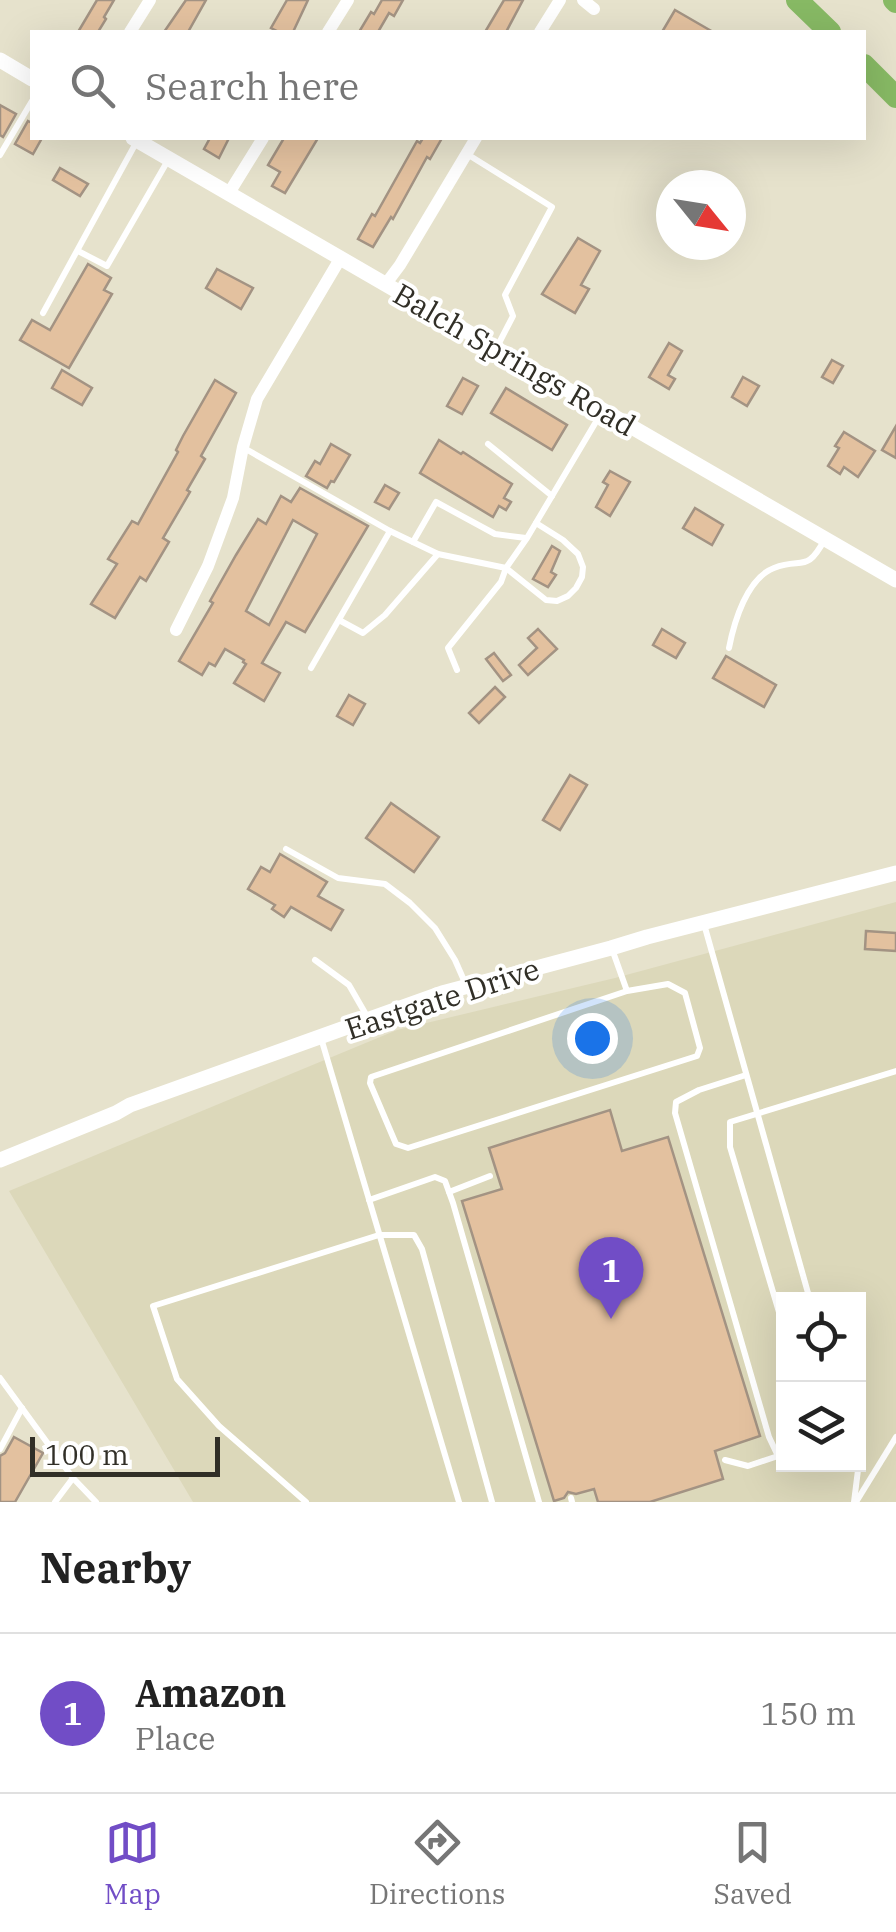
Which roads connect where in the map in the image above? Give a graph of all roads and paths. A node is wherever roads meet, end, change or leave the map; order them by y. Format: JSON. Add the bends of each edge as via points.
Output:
{"nodes":[{"id":1,"x":150,"y":0,"type":"edge"},
{"id":2,"x":348,"y":0,"type":"edge"},
{"id":3,"x":560,"y":0,"type":"edge"},
{"id":4,"x":796,"y":0,"type":"edge"},
{"id":5,"x":131,"y":30,"type":"edge"},
{"id":6,"x":329,"y":30,"type":"edge"},
{"id":7,"x":541,"y":30,"type":"edge"},
{"id":8,"x":828,"y":30,"type":"edge"},
{"id":9,"x":0,"y":60,"type":"edge"},
{"id":10,"x":866,"y":67,"type":"edge"},
{"id":11,"x":30,"y":78,"type":"edge"},
{"id":12,"x":896,"y":97,"type":"edge"},
{"id":13,"x":30,"y":104,"type":"edge"},
{"id":14,"x":135,"y":140,"type":"edge"},
{"id":15,"x":138,"y":140,"type":"edge"},
{"id":16,"x":262,"y":140,"type":"edge"},
{"id":17,"x":475,"y":140,"type":"edge"},
{"id":18,"x":0,"y":154,"type":"edge"},
{"id":19,"x":466,"y":154,"type":"junction"},
{"id":20,"x":169,"y":158,"type":"junction"},
{"id":21,"x":229,"y":194,"type":"junction"},
{"id":22,"x":78,"y":251,"type":"junction"},
{"id":23,"x":340,"y":259,"type":"junction"},
{"id":24,"x":385,"y":285,"type":"junction"},
{"id":25,"x":43,"y":313,"type":"dead end"},
{"id":26,"x":496,"y":348,"type":"junction"},
{"id":27,"x":604,"y":409,"type":"junction"},
{"id":28,"x":488,"y":444,"type":"dead end"},
{"id":29,"x":243,"y":447,"type":"junction"},
{"id":30,"x":552,"y":496,"type":"junction"},
{"id":31,"x":536,"y":523,"type":"junction"},
{"id":32,"x":390,"y":531,"type":"junction"},
{"id":33,"x":528,"y":538,"type":"junction"},
{"id":34,"x":826,"y":538,"type":"junction"},
{"id":35,"x":413,"y":542,"type":"junction"},
{"id":36,"x":438,"y":554,"type":"junction"},
{"id":37,"x":506,"y":568,"type":"junction"},
{"id":38,"x":896,"y":580,"type":"edge"},
{"id":39,"x":339,"y":620,"type":"junction"},
{"id":40,"x":176,"y":630,"type":"dead end"},
{"id":41,"x":729,"y":648,"type":"dead end"},
{"id":42,"x":311,"y":668,"type":"dead end"},
{"id":43,"x":456,"y":670,"type":"dead end"},
{"id":44,"x":286,"y":850,"type":"dead end"},
{"id":45,"x":896,"y":873,"type":"edge"},
{"id":46,"x":704,"y":923,"type":"junction"},
{"id":47,"x":611,"y":948,"type":"junction"},
{"id":48,"x":315,"y":960,"type":"dead end"},
{"id":49,"x":466,"y":986,"type":"junction"},
{"id":50,"x":627,"y":992,"type":"junction"},
{"id":51,"x":368,"y":1019,"type":"junction"},
{"id":52,"x":320,"y":1037,"type":"junction"},
{"id":53,"x":896,"y":1071,"type":"edge"},
{"id":54,"x":746,"y":1076,"type":"junction"},
{"id":55,"x":757,"y":1113,"type":"junction"},
{"id":56,"x":0,"y":1160,"type":"edge"},
{"id":57,"x":490,"y":1176,"type":"dead end"},
{"id":58,"x":449,"y":1192,"type":"junction"},
{"id":59,"x":369,"y":1200,"type":"junction"},
{"id":60,"x":380,"y":1236,"type":"junction"},
{"id":61,"x":808,"y":1292,"type":"edge"},
{"id":62,"x":776,"y":1301,"type":"edge"},
{"id":63,"x":0,"y":1378,"type":"edge"},
{"id":64,"x":22,"y":1408,"type":"junction"},
{"id":65,"x":896,"y":1438,"type":"edge"},
{"id":66,"x":776,"y":1448,"type":"edge"},
{"id":67,"x":0,"y":1449,"type":"edge"},
{"id":68,"x":776,"y":1457,"type":"edge"},
{"id":69,"x":725,"y":1460,"type":"dead end"},
{"id":70,"x":858,"y":1472,"type":"edge"},
{"id":71,"x":73,"y":1478,"type":"junction"},
{"id":72,"x":55,"y":1502,"type":"edge"},
{"id":73,"x":96,"y":1502,"type":"edge"},
{"id":74,"x":306,"y":1502,"type":"edge"},
{"id":75,"x":458,"y":1502,"type":"edge"},
{"id":76,"x":492,"y":1502,"type":"edge"},
{"id":77,"x":539,"y":1502,"type":"edge"},
{"id":78,"x":855,"y":1502,"type":"edge"}],
"edges":[{"from":1,"to":5,"type":"street"},
{"from":2,"to":6,"type":"street"},
{"from":3,"to":7,"type":"street"},
{"from":4,"to":8,"type":"highway"},
{"from":9,"to":11,"type":"street"},
{"from":10,"to":12,"type":"highway"},
{"from":13,"to":18,"type":"lane"},
{"from":14,"to":22,"type":"lane"},
{"from":15,"to":20,"type":"street","name":"Balch Springs Road"},
{"from":16,"to":21,"type":"street"},
{"from":17,"to":19,"type":"street"},
{"from":19,"to":24,"type":"street"},
{"from":19,"to":26,"type":"lane","via":[[552,207],[505,295],[514,316]]},
{"from":20,"to":21,"type":"street","name":"Balch Springs Road"},
{"from":20,"to":22,"type":"lane","via":[[107,266]]},
{"from":21,"to":23,"type":"street","name":"Balch Springs Road"},
{"from":22,"to":25,"type":"lane"},
{"from":23,"to":24,"type":"street","name":"Balch Springs Road"},
{"from":23,"to":29,"type":"street","via":[[257,399]]},
{"from":24,"to":26,"type":"street","name":"Balch Springs Road"},
{"from":26,"to":27,"type":"street","name":"Balch Springs Road"},
{"from":27,"to":30,"type":"lane"},
{"from":27,"to":34,"type":"street","name":"Balch Springs Road"},
{"from":28,"to":30,"type":"lane"},
{"from":29,"to":32,"type":"lane"},
{"from":29,"to":40,"type":"street","via":[[234,498]]},
{"from":30,"to":31,"type":"lane"},
{"from":31,"to":33,"type":"lane"},
{"from":31,"to":37,"type":"lane","via":[[578,554],[583,567],[576,588],[557,601],[546,600]]},
{"from":32,"to":35,"type":"lane"},
{"from":32,"to":39,"type":"lane"},
{"from":33,"to":35,"type":"lane","via":[[494,534],[436,502]]},
{"from":33,"to":37,"type":"lane"},
{"from":34,"to":38,"type":"street","name":"Balch Springs Road"},
{"from":34,"to":41,"type":"lane","via":[[808,562],[770,569],[760,578],[740,609]]},
{"from":35,"to":36,"type":"lane"},
{"from":36,"to":37,"type":"lane"},
{"from":36,"to":39,"type":"lane","via":[[363,633]]},
{"from":37,"to":43,"type":"lane","via":[[448,648]]},
{"from":39,"to":42,"type":"lane"},
{"from":44,"to":49,"type":"lane","via":[[338,878],[385,884],[410,902],[435,928]]},
{"from":45,"to":46,"type":"street","name":"Eastgate Drive"},
{"from":46,"to":47,"type":"street","name":"Eastgate Drive"},
{"from":46,"to":54,"type":"lane"},
{"from":47,"to":49,"type":"street","name":"Eastgate Drive"},
{"from":47,"to":50,"type":"lane"},
{"from":48,"to":51,"type":"lane","via":[[349,985]]},
{"from":49,"to":51,"type":"street","name":"Eastgate Drive"},
{"from":50,"to":50,"type":"lane","via":[[668,984],[685,993],[700,1048],[696,1056],[408,1148],[396,1144],[372,1077]]},
{"from":51,"to":52,"type":"street","name":"Eastgate Drive"},
{"from":52,"to":56,"type":"street","name":"Eastgate Drive"},
{"from":52,"to":59,"type":"lane"},
{"from":53,"to":55,"type":"lane"},
{"from":54,"to":55,"type":"lane"},
{"from":54,"to":66,"type":"lane","via":[[699,1090],[676,1102],[675,1113]]},
{"from":55,"to":61,"type":"lane"},
{"from":55,"to":62,"type":"lane","via":[[730,1122],[730,1147]]},
{"from":57,"to":58,"type":"lane"},
{"from":58,"to":59,"type":"lane","via":[[435,1177]]},
{"from":58,"to":77,"type":"lane"},
{"from":59,"to":60,"type":"lane"},
{"from":60,"to":74,"type":"lane","via":[[152,1306],[178,1380],[219,1426]]},
{"from":60,"to":75,"type":"lane"},
{"from":60,"to":76,"type":"lane","via":[[414,1236],[422,1249]]},
{"from":63,"to":64,"type":"lane"},
{"from":64,"to":67,"type":"lane"},
{"from":64,"to":71,"type":"lane"},
{"from":65,"to":78,"type":"lane"},
{"from":68,"to":69,"type":"lane","via":[[748,1466]]},
{"from":70,"to":78,"type":"lane"},
{"from":71,"to":72,"type":"lane"},
{"from":71,"to":73,"type":"lane"}]}
